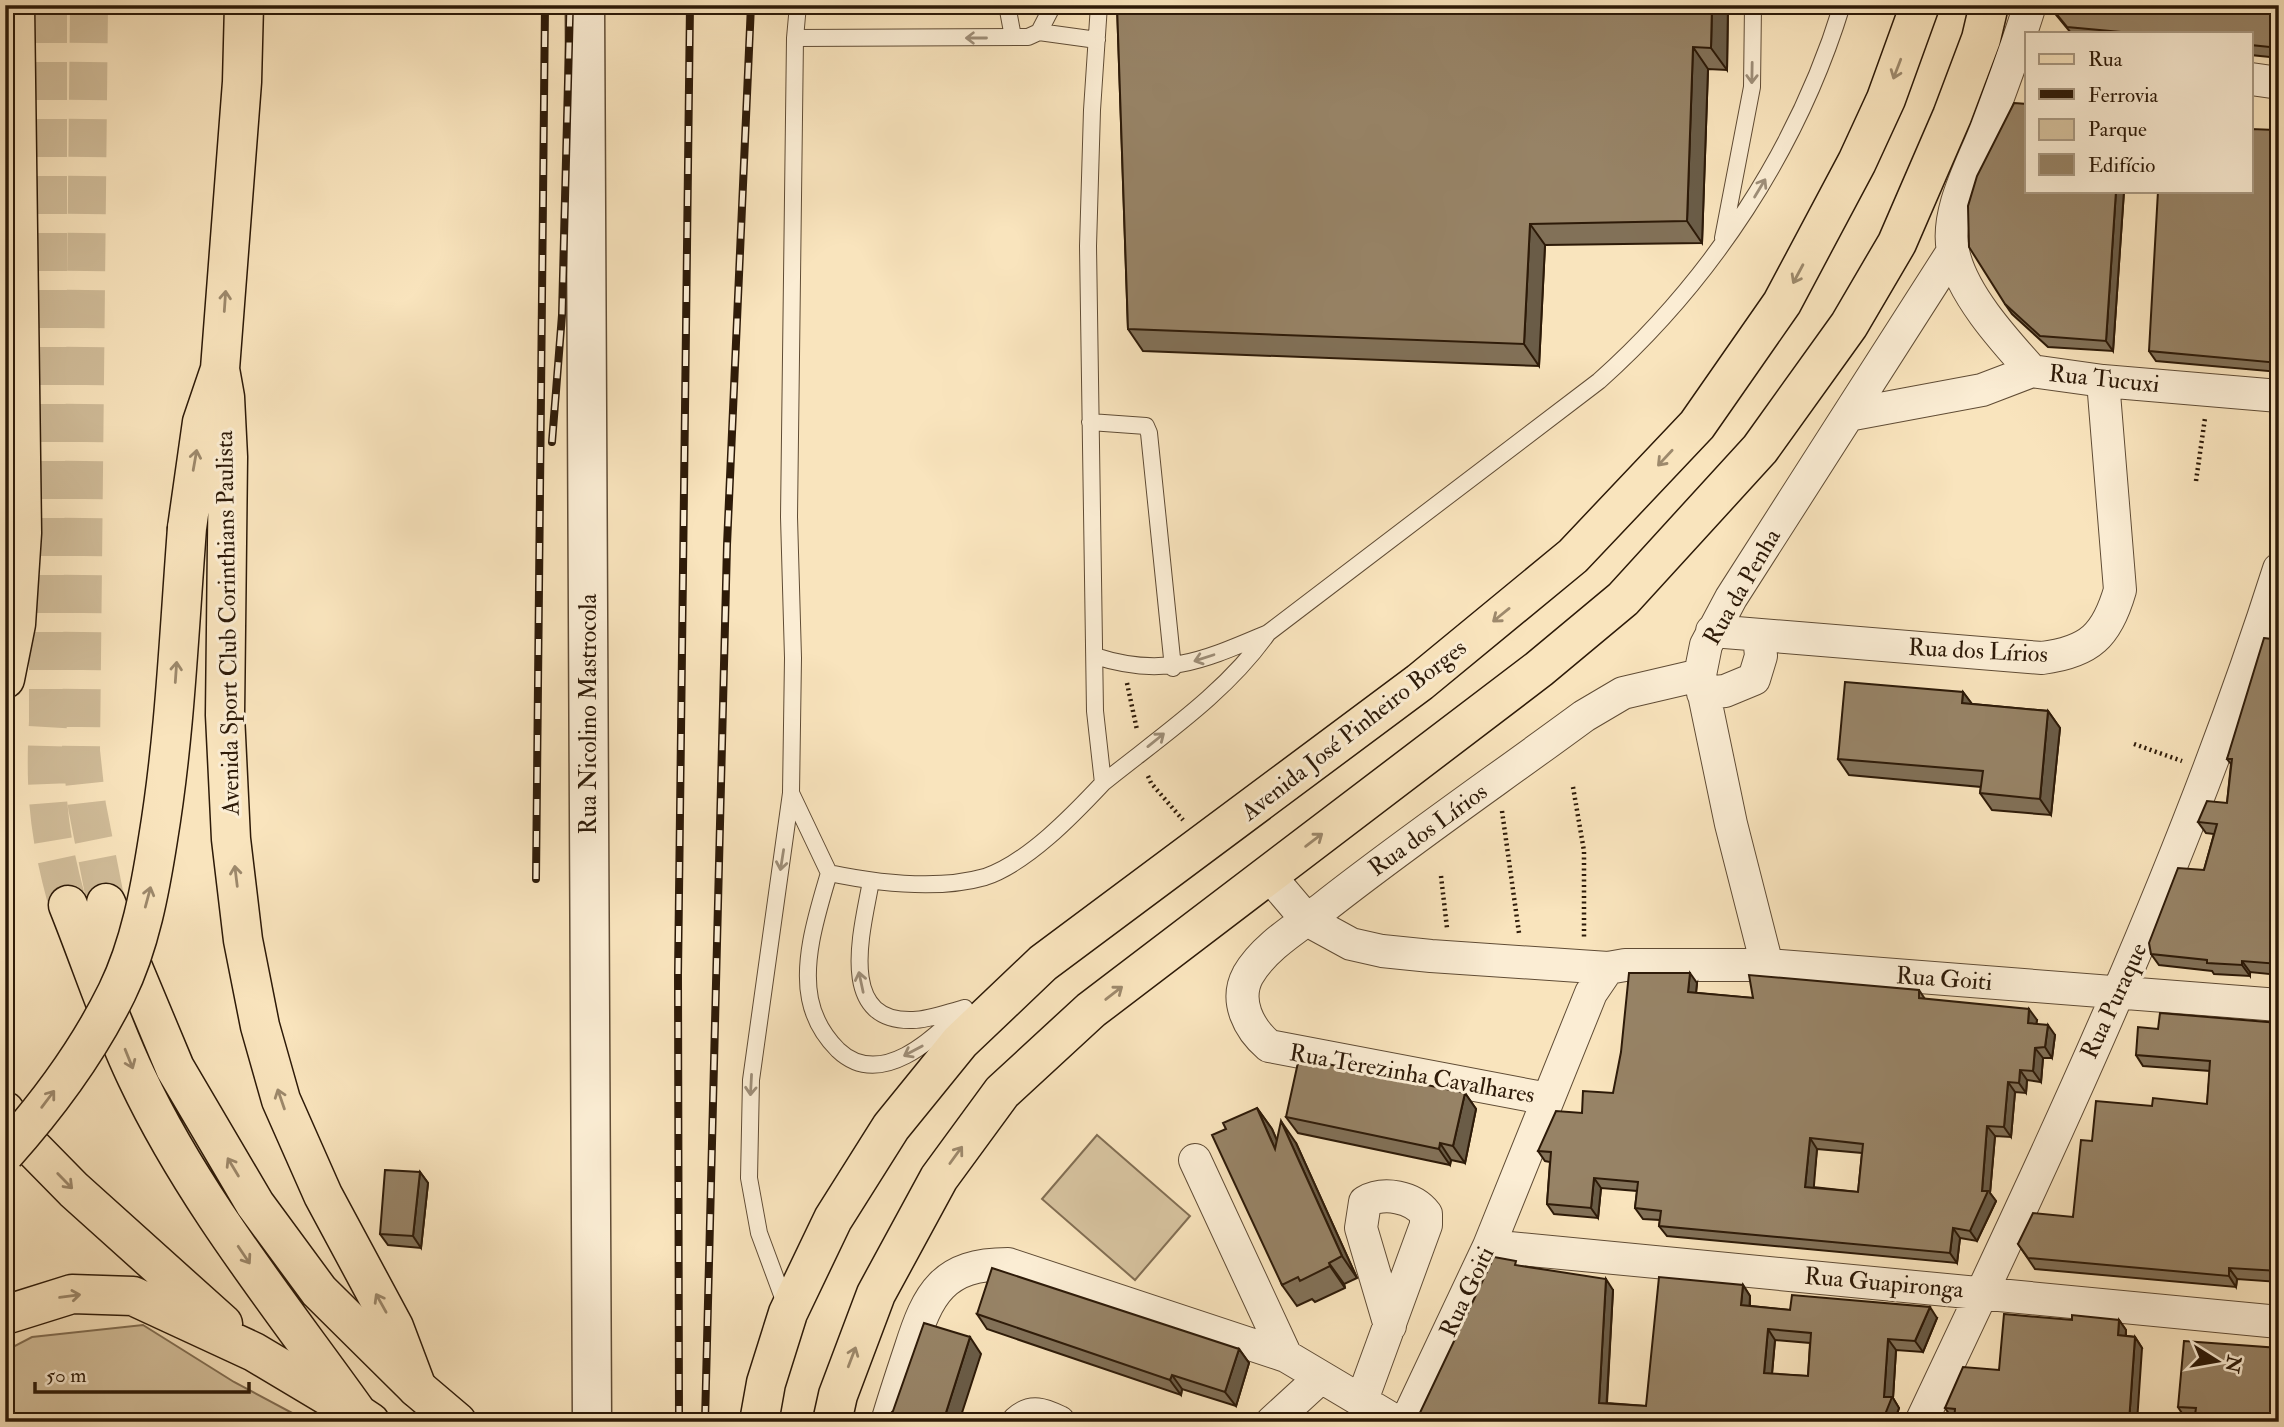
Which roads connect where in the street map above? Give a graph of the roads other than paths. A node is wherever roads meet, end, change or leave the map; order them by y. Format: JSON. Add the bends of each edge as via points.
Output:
{"nodes":[{"id":1,"x":15,"y":5,"type":"edge"},
{"id":2,"x":244,"y":5,"type":"edge"},
{"id":3,"x":265,"y":5,"type":"edge"},
{"id":4,"x":584,"y":5,"type":"edge"},
{"id":5,"x":798,"y":5,"type":"edge"},
{"id":6,"x":1007,"y":5,"type":"edge"},
{"id":7,"x":1053,"y":5,"type":"edge"},
{"id":8,"x":1099,"y":5,"type":"edge"},
{"id":9,"x":1753,"y":5,"type":"edge"},
{"id":10,"x":1842,"y":5,"type":"edge"},
{"id":11,"x":1920,"y":5,"type":"edge"},
{"id":12,"x":1989,"y":5,"type":"edge"},
{"id":13,"x":2030,"y":5,"type":"edge"},
{"id":14,"x":1040,"y":32,"type":"junction"},
{"id":15,"x":1013,"y":37,"type":"junction"},
{"id":16,"x":794,"y":38,"type":"junction"},
{"id":17,"x":1097,"y":40,"type":"junction"},
{"id":18,"x":2022,"y":48,"type":"edge"},
{"id":19,"x":2252,"y":79,"type":"edge"},
{"id":20,"x":242,"y":82,"type":"junction"},
{"id":21,"x":2279,"y":83,"type":"edge"},
{"id":22,"x":1722,"y":244,"type":"junction"},
{"id":23,"x":1953,"y":251,"type":"junction"},
{"id":24,"x":220,"y":369,"type":"junction"},
{"id":25,"x":2032,"y":371,"type":"junction"},
{"id":26,"x":2103,"y":382,"type":"junction"},
{"id":27,"x":2279,"y":396,"type":"edge"},
{"id":28,"x":1847,"y":415,"type":"junction"},
{"id":29,"x":1090,"y":422,"type":"junction"},
{"id":30,"x":2279,"y":569,"type":"edge"},
{"id":31,"x":1712,"y":631,"type":"junction"},
{"id":32,"x":1268,"y":633,"type":"junction"},
{"id":33,"x":1759,"y":636,"type":"junction"},
{"id":34,"x":1096,"y":656,"type":"junction"},
{"id":35,"x":1173,"y":667,"type":"junction"},
{"id":36,"x":5,"y":679,"type":"edge"},
{"id":37,"x":1702,"y":684,"type":"junction"},
{"id":38,"x":1103,"y":783,"type":"junction"},
{"id":39,"x":791,"y":793,"type":"junction"},
{"id":40,"x":829,"y":873,"type":"junction"},
{"id":41,"x":1268,"y":874,"type":"junction"},
{"id":42,"x":871,"y":881,"type":"junction"},
{"id":43,"x":106,"y":903,"type":"tunnel mouth"},
{"id":44,"x":68,"y":905,"type":"tunnel mouth"},
{"id":45,"x":1307,"y":920,"type":"junction"},
{"id":46,"x":1043,"y":963,"type":"junction"},
{"id":47,"x":1767,"y":965,"type":"junction"},
{"id":48,"x":1596,"y":967,"type":"junction"},
{"id":49,"x":2117,"y":992,"type":"junction"},
{"id":50,"x":976,"y":1002,"type":"junction"},
{"id":51,"x":2279,"y":1005,"type":"edge"},
{"id":52,"x":1548,"y":1099,"type":"junction"},
{"id":53,"x":5,"y":1111,"type":"edge"},
{"id":54,"x":5,"y":1153,"type":"edge"},
{"id":55,"x":1195,"y":1160,"type":"dead end"},
{"id":56,"x":1489,"y":1246,"type":"junction"},
{"id":57,"x":1982,"y":1292,"type":"junction"},
{"id":58,"x":788,"y":1313,"type":"junction"},
{"id":59,"x":5,"y":1315,"type":"edge"},
{"id":60,"x":2279,"y":1322,"type":"edge"},
{"id":61,"x":1390,"y":1326,"type":"dead end"},
{"id":62,"x":254,"y":1352,"type":"junction"},
{"id":63,"x":1286,"y":1356,"type":"junction"},
{"id":64,"x":1320,"y":1378,"type":"junction"},
{"id":65,"x":417,"y":1388,"type":"junction"},
{"id":66,"x":1362,"y":1400,"type":"junction"},
{"id":67,"x":364,"y":1418,"type":"edge"},
{"id":68,"x":457,"y":1422,"type":"edge"},
{"id":69,"x":592,"y":1422,"type":"edge"},
{"id":70,"x":759,"y":1422,"type":"edge"},
{"id":71,"x":832,"y":1422,"type":"edge"},
{"id":72,"x":887,"y":1422,"type":"edge"},
{"id":73,"x":1018,"y":1422,"type":"edge"},
{"id":74,"x":1059,"y":1422,"type":"edge"},
{"id":75,"x":1272,"y":1422,"type":"edge"},
{"id":76,"x":1397,"y":1422,"type":"edge"},
{"id":77,"x":1406,"y":1422,"type":"edge"},
{"id":78,"x":1921,"y":1422,"type":"edge"}],
"edges":[{"from":1,"to":36,"type":"main road","via":[[22,533],[16,624]]},
{"from":2,"to":20,"type":"main road","name":"Avenida Sport Club Corinthians Paulista"},
{"from":3,"to":20,"type":"main road"},
{"from":4,"to":69,"type":"street","name":"Rua Nicolino Mastrocola"},
{"from":5,"to":16,"type":"lane"},
{"from":6,"to":15,"type":"lane"},
{"from":7,"to":14,"type":"lane"},
{"from":8,"to":17,"type":"lane"},
{"from":9,"to":22,"type":"lane","one_way":true,"via":[[1752,87]]},
{"from":22,"to":10,"type":"lane","one_way":true,"via":[[1776,161],[1811,88]]},
{"from":11,"to":46,"type":"main road","name":"Avenida José Pinheiro Borges","one_way":true,"via":[[1886,99],[1783,303],[1696,425],[1573,556],[1481,632]]},
{"from":41,"to":12,"type":"main road","one_way":true,"via":[[1539,669],[1623,599],[1760,449],[1849,326],[1897,243],[1952,116]]},
{"from":13,"to":18,"type":"street"},
{"from":14,"to":15,"type":"lane"},
{"from":14,"to":17,"type":"lane"},
{"from":15,"to":16,"type":"lane","one_way":true},
{"from":16,"to":39,"type":"lane"},
{"from":17,"to":29,"type":"lane","via":[[1089,177]]},
{"from":18,"to":23,"type":"street","via":[[1959,203],[1951,235]]},
{"from":19,"to":21,"type":"street"},
{"from":24,"to":20,"type":"main road","name":"Avenida Sport Club Corinthians Paulista","one_way":true},
{"from":22,"to":32,"type":"lane","via":[[1630,354],[1599,381]]},
{"from":23,"to":25,"type":"street","name":"Rua Tucuxi","via":[[1963,278],[1993,325]]},
{"from":23,"to":28,"type":"street","name":"Rua da Penha"},
{"from":54,"to":24,"type":"main road","name":"Avenida Sport Club Corinthians Paulista","one_way":true,"bridge":true,"via":[[90,1039],[117,991],[136,940],[151,885],[168,778],[187,528],[202,422]]},
{"from":65,"to":24,"type":"main road","name":"Avenida Sport Club Corinthians Paulista","one_way":true,"via":[[394,1327],[323,1195],[281,1100],[248,965],[231,839],[225,715],[228,457]]},
{"from":25,"to":26,"type":"street","name":"Rua Tucuxi"},
{"from":25,"to":28,"type":"street","via":[[1982,390]]},
{"from":26,"to":27,"type":"street","name":"Rua Tucuxi"},
{"from":26,"to":33,"type":"street","name":"Rua dos Lírios","via":[[2120,590],[2112,618],[2098,636],[2066,655],[2042,658]]},
{"from":28,"to":31,"type":"street","name":"Rua da Penha"},
{"from":29,"to":34,"type":"lane"},
{"from":29,"to":35,"type":"lane","via":[[1137,423],[1149,433]]},
{"from":30,"to":49,"type":"street","name":"Rua Puraque","via":[[2209,771],[2138,952]]},
{"from":31,"to":33,"type":"street","name":"Rua dos Lírios"},
{"from":31,"to":37,"type":"street","name":"Rua da Penha","via":[[1701,661]]},
{"from":32,"to":35,"type":"lane","one_way":true},
{"from":38,"to":32,"type":"lane","one_way":true,"via":[[1225,684]]},
{"from":33,"to":37,"type":"street","name":"Rua dos Lírios","via":[[1754,679],[1740,687]]},
{"from":34,"to":35,"type":"lane","via":[[1123,664]]},
{"from":34,"to":38,"type":"lane","via":[[1095,711]]},
{"from":37,"to":45,"type":"street","name":"Rua dos Lírios","via":[[1623,693],[1584,716]]},
{"from":37,"to":47,"type":"street","name":"Rua da Penha"},
{"from":38,"to":42,"type":"lane","via":[[1020,859],[985,877],[937,883]]},
{"from":39,"to":40,"type":"lane"},
{"from":39,"to":58,"type":"lane","one_way":true,"via":[[751,1080],[748,1178],[759,1233]]},
{"from":40,"to":42,"type":"lane"},
{"from":50,"to":40,"type":"lane","one_way":true,"via":[[934,1040],[907,1055],[882,1064],[849,1060],[824,1036],[810,999],[815,921]]},
{"from":41,"to":45,"type":"street"},
{"from":71,"to":41,"type":"main road","one_way":true,"via":[[876,1294],[939,1178],[1002,1092],[1091,1010]]},
{"from":50,"to":42,"type":"lane","one_way":true,"via":[[915,1020],[895,1020],[877,1011],[864,994],[858,965]]},
{"from":65,"to":43,"type":"main road","one_way":true,"via":[[319,1291],[255,1204],[175,1068]]},
{"from":44,"to":67,"type":"main road","one_way":true,"via":[[137,1078],[175,1146],[246,1260]]},
{"from":45,"to":48,"type":"street","via":[[1351,944],[1382,951]]},
{"from":45,"to":52,"type":"street","name":"Rua Terezinha Cavalhares","via":[[1264,954],[1247,977],[1243,1000],[1247,1021],[1269,1046]]},
{"from":46,"to":50,"type":"lane"},
{"from":46,"to":58,"type":"main road","name":"Avenida José Pinheiro Borges","via":[[960,1042],[891,1127],[833,1219]]},
{"from":47,"to":48,"type":"street","name":"Rua Goiti"},
{"from":47,"to":49,"type":"street","name":"Rua Goiti"},
{"from":48,"to":52,"type":"street","name":"Rua Goiti","via":[[1591,993]]},
{"from":49,"to":51,"type":"street","name":"Rua Goiti"},
{"from":49,"to":57,"type":"street","name":"Rua Puraque"},
{"from":52,"to":56,"type":"street","name":"Rua Goiti"},
{"from":53,"to":62,"type":"main road","one_way":true,"via":[[18,1133],[74,1190]]},
{"from":55,"to":63,"type":"street"},
{"from":56,"to":57,"type":"street","name":"Rua Guapironga"},
{"from":56,"to":77,"type":"street","name":"Rua Goiti"},
{"from":57,"to":60,"type":"street","name":"Rua Guapironga"},
{"from":57,"to":78,"type":"street","name":"Rua Puraque"},
{"from":58,"to":70,"type":"main road","name":"Avenida José Pinheiro Borges"},
{"from":59,"to":62,"type":"main road","one_way":true,"via":[[72,1294],[133,1296]]},
{"from":61,"to":66,"type":"street"},
{"from":62,"to":67,"type":"main road"},
{"from":63,"to":64,"type":"street"},
{"from":63,"to":72,"type":"street","via":[[1008,1264],[989,1264],[948,1278],[932,1294],[922,1311]]},
{"from":64,"to":66,"type":"street"},
{"from":64,"to":75,"type":"street"},
{"from":65,"to":68,"type":"main road"},
{"from":66,"to":76,"type":"street"},
{"from":73,"to":74,"type":"street","via":[[1040,1413]]}]}
